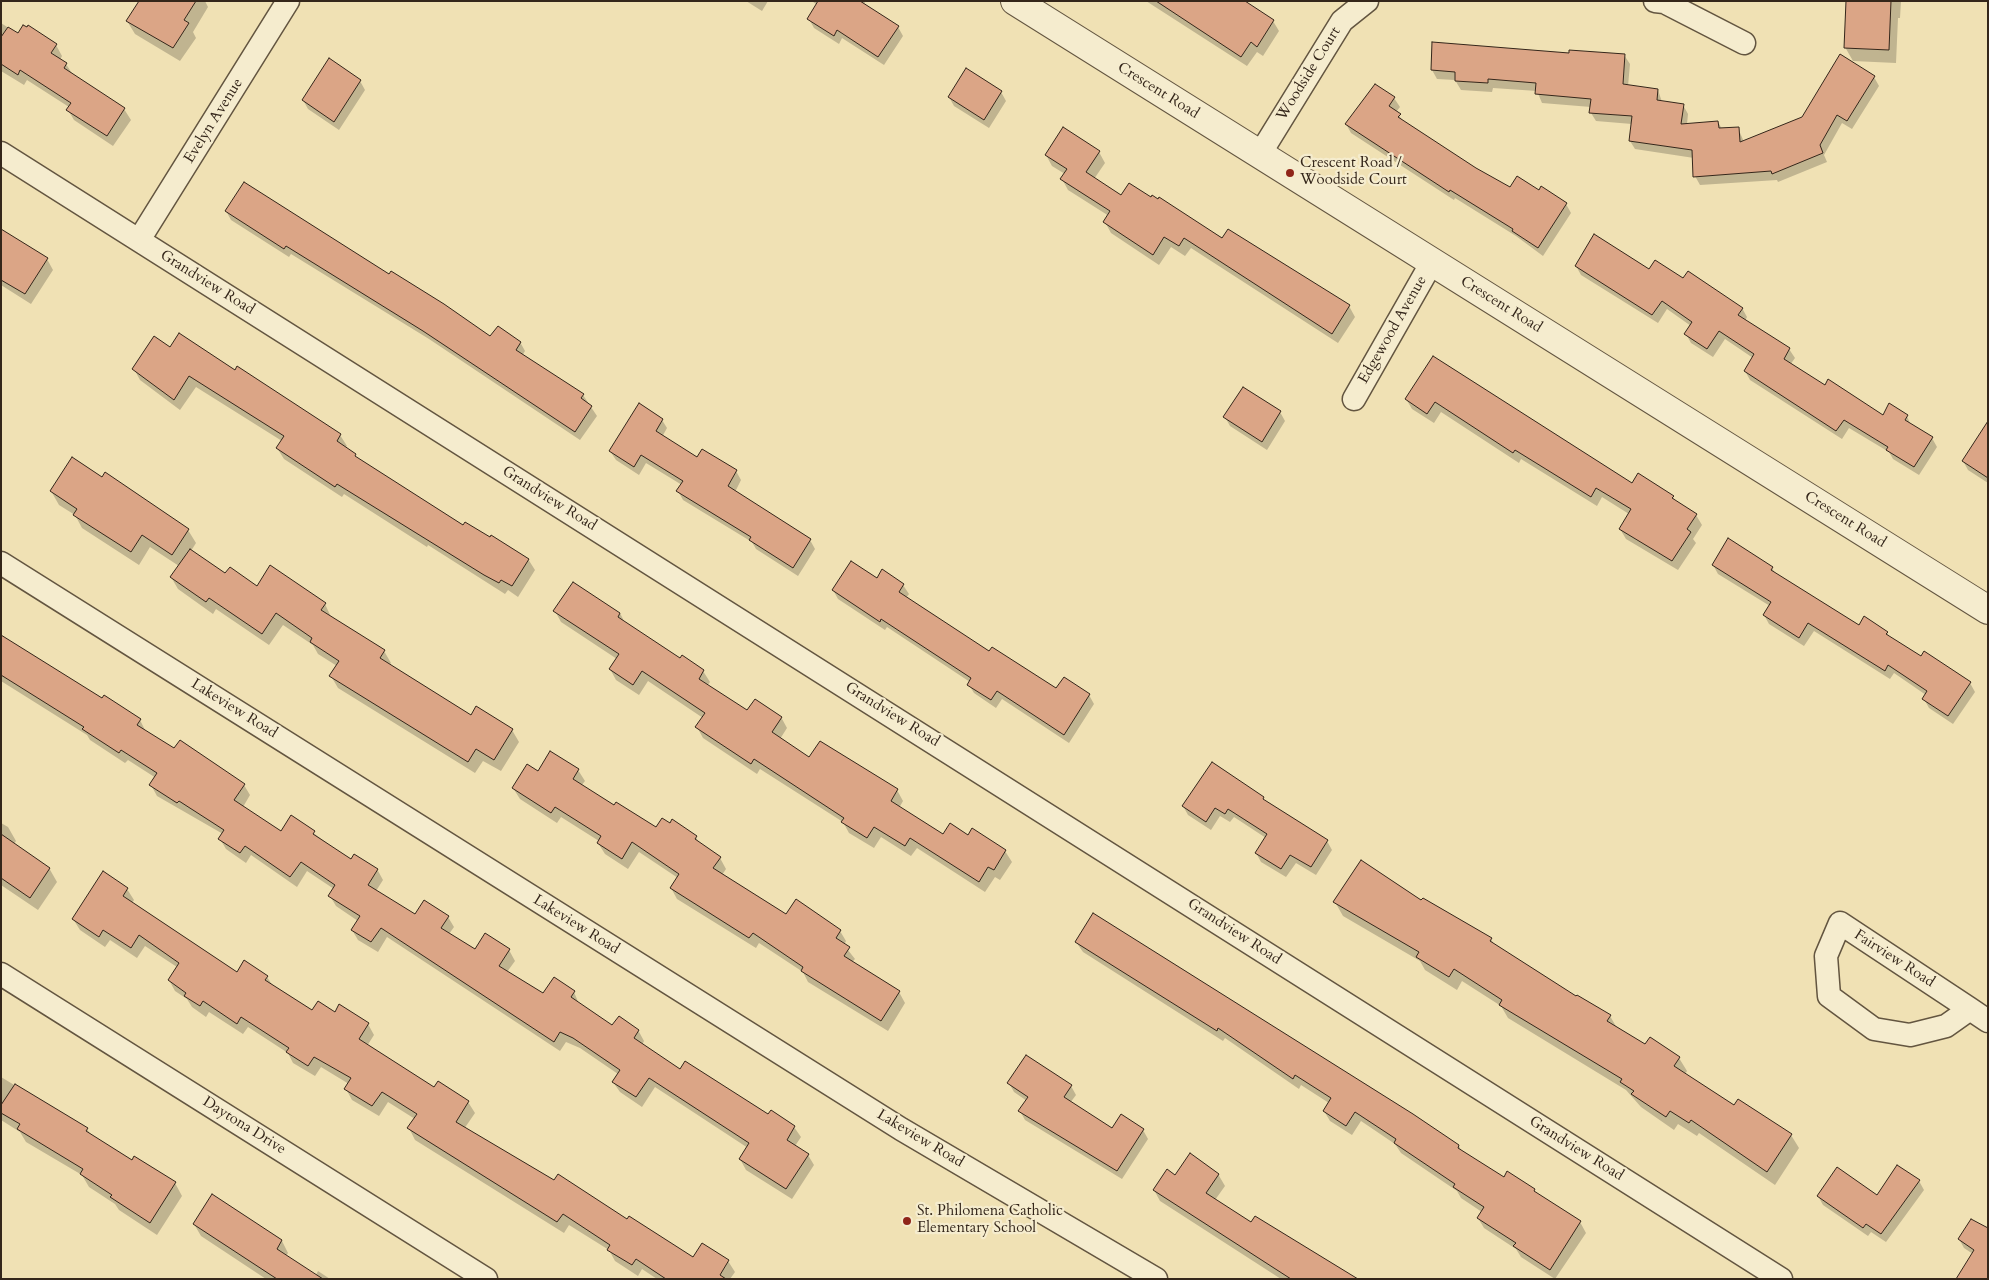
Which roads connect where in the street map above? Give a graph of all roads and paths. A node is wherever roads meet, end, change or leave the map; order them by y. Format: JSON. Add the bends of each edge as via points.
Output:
{"nodes":[{"id":1,"x":288,"y":1,"type":"edge"},
{"id":2,"x":1015,"y":1,"type":"edge"},
{"id":3,"x":1367,"y":1,"type":"edge"},
{"id":4,"x":1655,"y":1,"type":"edge"},
{"id":5,"x":1744,"y":43,"type":"dead end"},
{"id":6,"x":1,"y":154,"type":"edge"},
{"id":7,"x":1260,"y":154,"type":"junction"},
{"id":8,"x":140,"y":240,"type":"junction"},
{"id":9,"x":1432,"y":262,"type":"junction"},
{"id":10,"x":1354,"y":399,"type":"dead end"},
{"id":11,"x":1,"y":563,"type":"edge"},
{"id":12,"x":1988,"y":610,"type":"edge"},
{"id":13,"x":1,"y":974,"type":"edge"},
{"id":14,"x":1979,"y":1015,"type":"edge"},
{"id":15,"x":486,"y":1279,"type":"edge"},
{"id":16,"x":1156,"y":1279,"type":"edge"},
{"id":17,"x":1781,"y":1279,"type":"edge"}],
"edges":[{"from":1,"to":8,"type":"street","name":"Evelyn Avenue"},
{"from":2,"to":7,"type":"street","name":"Crescent Road"},
{"from":3,"to":7,"type":"street","name":"Woodside Court","via":[[1342,21]]},
{"from":4,"to":5,"type":"street","via":[[1664,2]]},
{"from":6,"to":8,"type":"street","name":"Grandview Road"},
{"from":7,"to":9,"type":"street","name":"Crescent Road"},
{"from":8,"to":17,"type":"street","name":"Grandview Road"},
{"from":9,"to":10,"type":"street","name":"Edgewood Avenue"},
{"from":9,"to":12,"type":"street","name":"Crescent Road"},
{"from":11,"to":16,"type":"street","name":"Lakeview Road","via":[[901,1129]]},
{"from":13,"to":15,"type":"street","name":"Daytona Drive"},
{"from":14,"to":14,"type":"street","name":"Fairview Road","via":[[1921,976],[1840,923],[1826,956],[1829,996],[1874,1029],[1910,1035]]}]}
